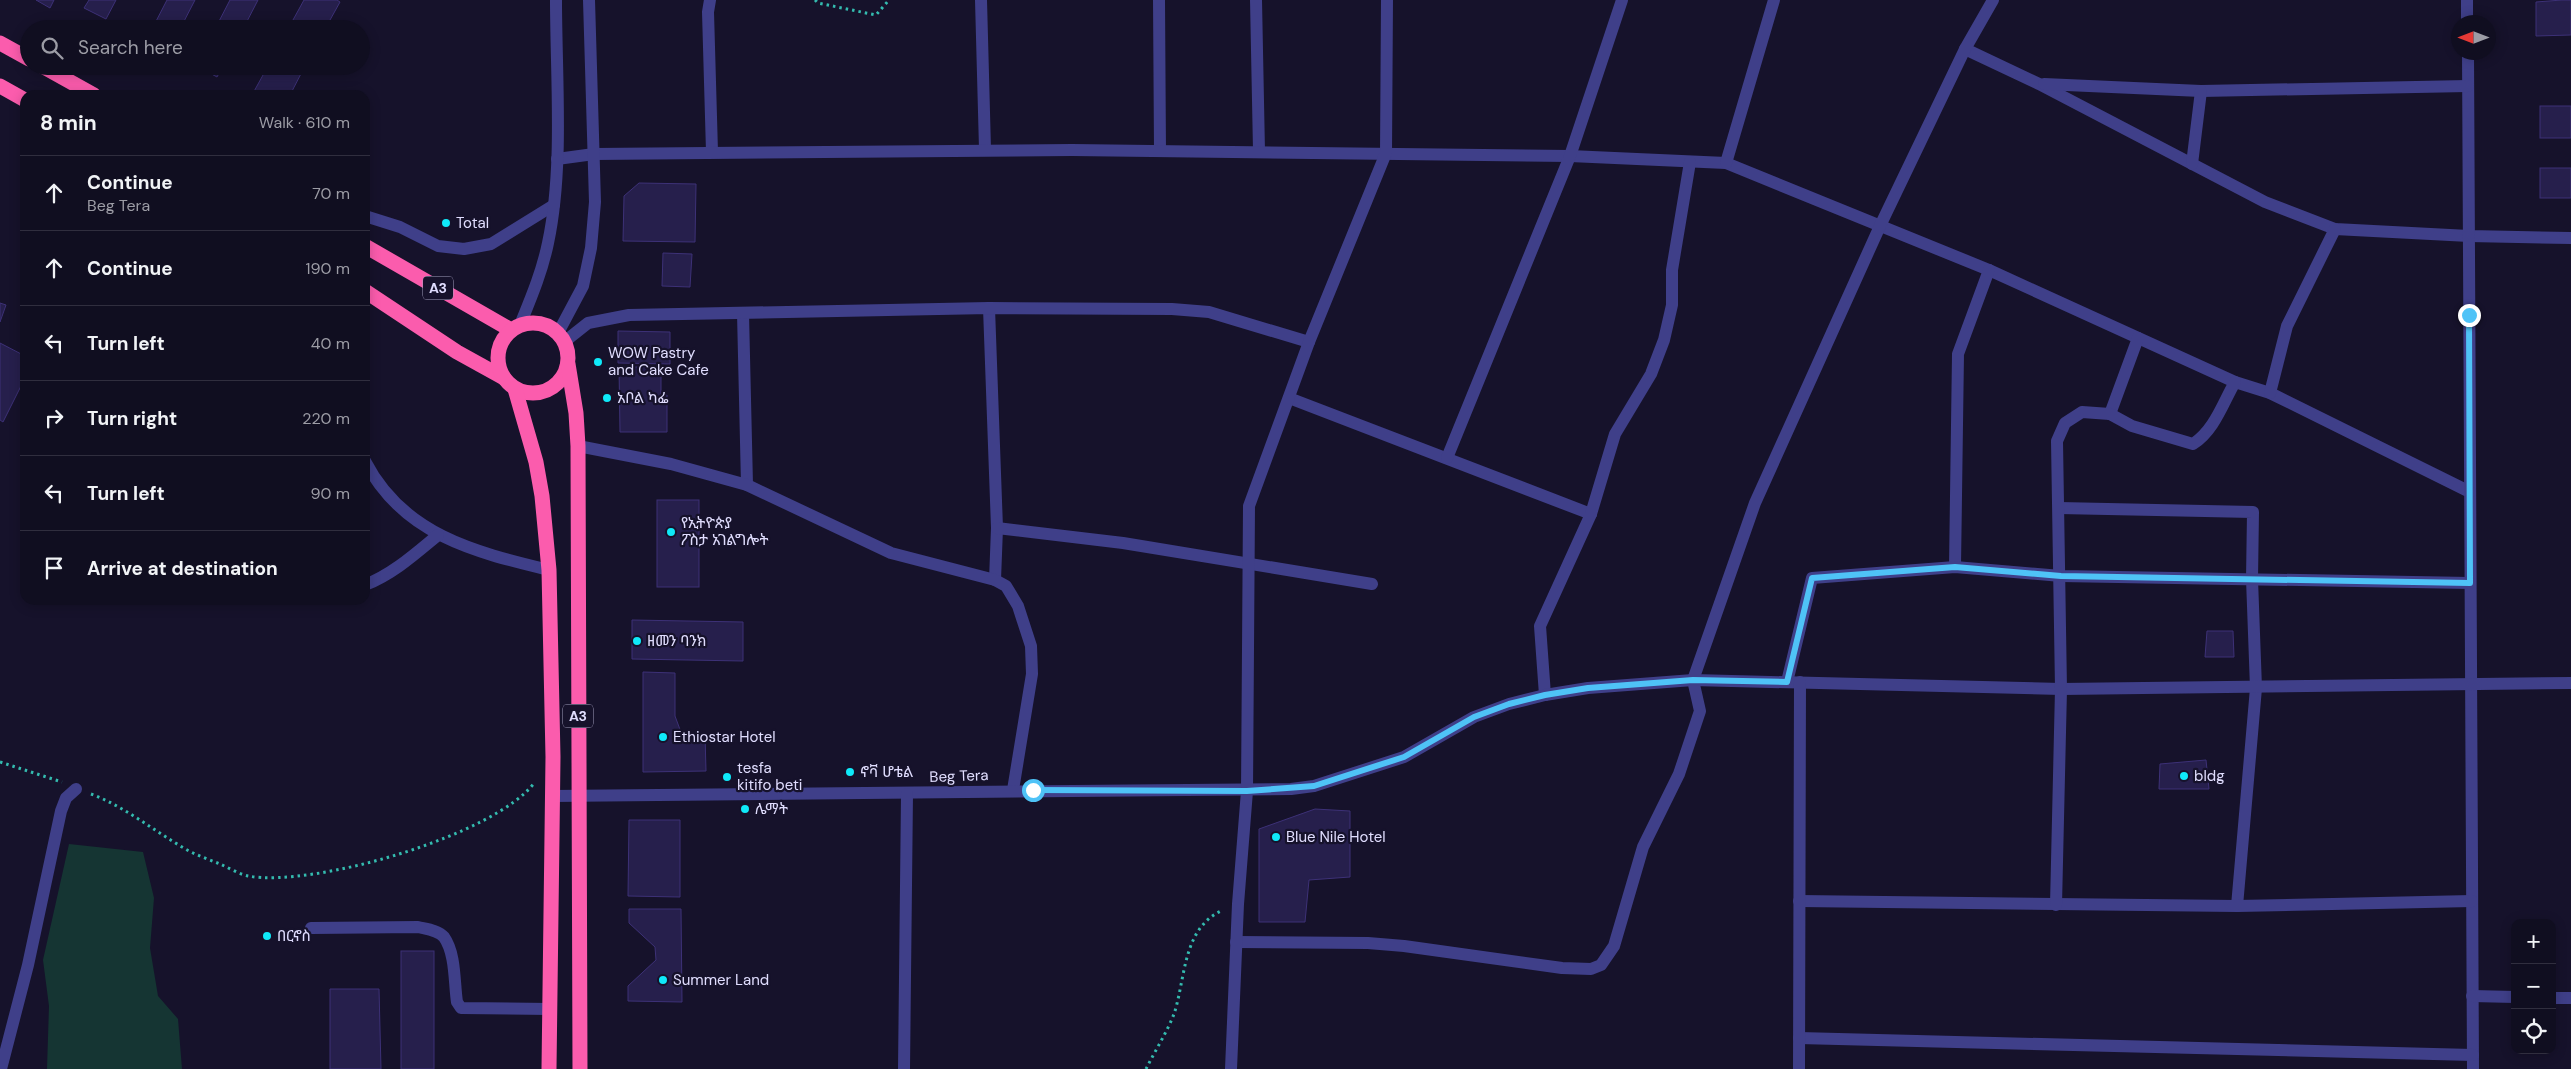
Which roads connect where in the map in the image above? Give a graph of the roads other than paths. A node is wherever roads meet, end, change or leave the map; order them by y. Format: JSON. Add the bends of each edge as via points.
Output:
{"nodes":[{"id":1,"x":556,"y":0,"type":"edge"},
{"id":2,"x":589,"y":0,"type":"edge"},
{"id":3,"x":710,"y":0,"type":"edge"},
{"id":4,"x":981,"y":0,"type":"edge"},
{"id":5,"x":1159,"y":0,"type":"edge"},
{"id":6,"x":1256,"y":0,"type":"edge"},
{"id":7,"x":1387,"y":0,"type":"edge"},
{"id":8,"x":1622,"y":0,"type":"edge"},
{"id":9,"x":1774,"y":0,"type":"edge"},
{"id":10,"x":1993,"y":0,"type":"edge"},
{"id":11,"x":2467,"y":0,"type":"edge"},
{"id":12,"x":2468,"y":15,"type":"edge"},
{"id":13,"x":0,"y":43,"type":"edge"},
{"id":14,"x":1965,"y":49,"type":"junction"},
{"id":15,"x":20,"y":54,"type":"edge"},
{"id":16,"x":2468,"y":60,"type":"edge"},
{"id":17,"x":58,"y":75,"type":"edge"},
{"id":18,"x":2039,"y":84,"type":"junction"},
{"id":19,"x":0,"y":86,"type":"edge"},
{"id":20,"x":2468,"y":86,"type":"junction"},
{"id":21,"x":85,"y":90,"type":"edge"},
{"id":22,"x":2201,"y":91,"type":"junction"},
{"id":23,"x":20,"y":97,"type":"edge"},
{"id":24,"x":985,"y":149,"type":"junction"},
{"id":25,"x":1160,"y":150,"type":"junction"},
{"id":26,"x":1259,"y":151,"type":"junction"},
{"id":27,"x":712,"y":152,"type":"junction"},
{"id":28,"x":1386,"y":153,"type":"junction"},
{"id":29,"x":594,"y":154,"type":"junction"},
{"id":30,"x":1570,"y":156,"type":"junction"},
{"id":31,"x":557,"y":159,"type":"junction"},
{"id":32,"x":1690,"y":162,"type":"junction"},
{"id":33,"x":1726,"y":163,"type":"junction"},
{"id":34,"x":2192,"y":164,"type":"junction"},
{"id":35,"x":554,"y":205,"type":"junction"},
{"id":36,"x":370,"y":218,"type":"edge"},
{"id":37,"x":1880,"y":226,"type":"junction"},
{"id":38,"x":2335,"y":228,"type":"junction"},
{"id":39,"x":2469,"y":236,"type":"junction"},
{"id":40,"x":2571,"y":238,"type":"edge"},
{"id":41,"x":370,"y":249,"type":"edge"},
{"id":42,"x":1990,"y":270,"type":"junction"},
{"id":43,"x":370,"y":294,"type":"edge"},
{"id":44,"x":989,"y":308,"type":"junction"},
{"id":45,"x":743,"y":313,"type":"junction"},
{"id":46,"x":516,"y":328,"type":"junction"},
{"id":47,"x":561,"y":338,"type":"junction"},
{"id":48,"x":2138,"y":338,"type":"junction"},
{"id":49,"x":1309,"y":342,"type":"junction"},
{"id":50,"x":568,"y":364,"type":"junction"},
{"id":51,"x":504,"y":378,"type":"junction"},
{"id":52,"x":2235,"y":382,"type":"junction"},
{"id":53,"x":515,"y":389,"type":"junction"},
{"id":54,"x":2270,"y":393,"type":"junction"},
{"id":55,"x":1289,"y":398,"type":"junction"},
{"id":56,"x":2110,"y":414,"type":"junction"},
{"id":57,"x":578,"y":446,"type":"junction"},
{"id":58,"x":1447,"y":458,"type":"junction"},
{"id":59,"x":370,"y":468,"type":"edge"},
{"id":60,"x":747,"y":485,"type":"junction"},
{"id":61,"x":2470,"y":492,"type":"junction"},
{"id":62,"x":2059,"y":508,"type":"junction"},
{"id":63,"x":1591,"y":514,"type":"junction"},
{"id":64,"x":997,"y":528,"type":"junction"},
{"id":65,"x":438,"y":535,"type":"junction"},
{"id":66,"x":1250,"y":564,"type":"junction"},
{"id":67,"x":1955,"y":567,"type":"junction"},
{"id":68,"x":549,"y":570,"type":"junction"},
{"id":69,"x":2061,"y":576,"type":"junction"},
{"id":70,"x":2252,"y":579,"type":"junction"},
{"id":71,"x":995,"y":580,"type":"junction"},
{"id":72,"x":370,"y":583,"type":"edge"},
{"id":73,"x":2470,"y":583,"type":"junction"},
{"id":74,"x":1372,"y":584,"type":"dead end"},
{"id":75,"x":1693,"y":680,"type":"junction"},
{"id":76,"x":1787,"y":682,"type":"junction"},
{"id":77,"x":1800,"y":682,"type":"junction"},
{"id":78,"x":2571,"y":683,"type":"edge"},
{"id":79,"x":2471,"y":685,"type":"junction"},
{"id":80,"x":2256,"y":688,"type":"junction"},
{"id":81,"x":2061,"y":689,"type":"junction"},
{"id":82,"x":1545,"y":695,"type":"junction"},
{"id":83,"x":76,"y":789,"type":"road end"},
{"id":84,"x":1013,"y":790,"type":"junction"},
{"id":85,"x":1247,"y":791,"type":"junction"},
{"id":86,"x":907,"y":794,"type":"junction"},
{"id":87,"x":552,"y":796,"type":"junction"},
{"id":88,"x":578,"y":796,"type":"junction"},
{"id":89,"x":1799,"y":901,"type":"junction"},
{"id":90,"x":2472,"y":901,"type":"junction"},
{"id":91,"x":2056,"y":905,"type":"junction"},
{"id":92,"x":2237,"y":906,"type":"junction"},
{"id":93,"x":311,"y":928,"type":"dead end"},
{"id":94,"x":1236,"y":942,"type":"junction"},
{"id":95,"x":2472,"y":996,"type":"junction"},
{"id":96,"x":2511,"y":997,"type":"edge"},
{"id":97,"x":2556,"y":998,"type":"edge"},
{"id":98,"x":2571,"y":998,"type":"edge"},
{"id":99,"x":550,"y":1010,"type":"junction"},
{"id":100,"x":1799,"y":1038,"type":"junction"},
{"id":101,"x":2473,"y":1056,"type":"junction"},
{"id":102,"x":1,"y":1069,"type":"edge"},
{"id":103,"x":550,"y":1069,"type":"edge"},
{"id":104,"x":580,"y":1069,"type":"edge"},
{"id":105,"x":904,"y":1069,"type":"edge"},
{"id":106,"x":1231,"y":1069,"type":"edge"},
{"id":107,"x":1799,"y":1069,"type":"edge"},
{"id":108,"x":2473,"y":1069,"type":"edge"}],
"edges":[{"from":1,"to":31,"type":"street"},
{"from":2,"to":29,"type":"street"},
{"from":3,"to":27,"type":"street"},
{"from":4,"to":24,"type":"street"},
{"from":5,"to":25,"type":"street"},
{"from":6,"to":26,"type":"street"},
{"from":7,"to":28,"type":"street"},
{"from":8,"to":30,"type":"street"},
{"from":9,"to":33,"type":"street"},
{"from":10,"to":14,"type":"street"},
{"from":11,"to":12,"type":"street"},
{"from":13,"to":15,"type":"highway"},
{"from":14,"to":18,"type":"street"},
{"from":14,"to":37,"type":"street"},
{"from":16,"to":20,"type":"street"},
{"from":17,"to":21,"type":"highway"},
{"from":18,"to":22,"type":"street"},
{"from":18,"to":34,"type":"street"},
{"from":19,"to":23,"type":"highway"},
{"from":20,"to":22,"type":"street"},
{"from":20,"to":39,"type":"street"},
{"from":22,"to":34,"type":"street"},
{"from":24,"to":25,"type":"street"},
{"from":24,"to":27,"type":"street"},
{"from":25,"to":26,"type":"street"},
{"from":26,"to":28,"type":"street"},
{"from":27,"to":29,"type":"street"},
{"from":28,"to":30,"type":"street"},
{"from":28,"to":49,"type":"street"},
{"from":29,"to":31,"type":"street"},
{"from":29,"to":47,"type":"street","via":[[595,202],[591,248],[582,286]]},
{"from":30,"to":32,"type":"street"},
{"from":30,"to":58,"type":"street"},
{"from":31,"to":35,"type":"street"},
{"from":32,"to":33,"type":"street"},
{"from":32,"to":63,"type":"street","via":[[1672,270],[1672,305],[1664,340],[1651,374],[1615,434]]},
{"from":33,"to":37,"type":"street"},
{"from":34,"to":38,"type":"street","via":[[2265,202]]},
{"from":35,"to":36,"type":"street","via":[[491,244],[464,249],[438,246],[400,227]]},
{"from":35,"to":46,"type":"street","via":[[539,279]]},
{"from":37,"to":42,"type":"street"},
{"from":37,"to":75,"type":"street","via":[[1755,503]]},
{"from":38,"to":39,"type":"street"},
{"from":38,"to":54,"type":"street","via":[[2287,326]]},
{"from":39,"to":40,"type":"street"},
{"from":39,"to":61,"type":"street"},
{"from":41,"to":46,"type":"highway","number":"A3"},
{"from":42,"to":48,"type":"street"},
{"from":42,"to":67,"type":"street","via":[[1958,354]]},
{"from":43,"to":51,"type":"highway","number":"A3","via":[[457,352]]},
{"from":44,"to":45,"type":"street"},
{"from":44,"to":49,"type":"street","via":[[1209,312]]},
{"from":44,"to":64,"type":"street"},
{"from":45,"to":47,"type":"street","via":[[610,318],[588,323]]},
{"from":45,"to":60,"type":"street"},
{"from":46,"to":47,"type":"highway","number":"A3","via":[[540,324]]},
{"from":46,"to":51,"type":"highway","via":[[503,340],[498,352]]},
{"from":47,"to":50,"type":"highway","number":"A3","via":[[568,353]]},
{"from":48,"to":52,"type":"street"},
{"from":48,"to":56,"type":"street"},
{"from":49,"to":55,"type":"street"},
{"from":50,"to":53,"type":"highway","via":[[559,382],[542,393],[528,394]]},
{"from":50,"to":57,"type":"highway","number":"A3"},
{"from":51,"to":53,"type":"highway","number":"A3"},
{"from":52,"to":54,"type":"street"},
{"from":52,"to":56,"type":"street","via":[[2210,429],[2193,444],[2132,426]]},
{"from":53,"to":68,"type":"highway","number":"A3","via":[[536,462]]},
{"from":54,"to":61,"type":"street"},
{"from":55,"to":58,"type":"street"},
{"from":55,"to":66,"type":"street","via":[[1249,506]]},
{"from":56,"to":62,"type":"street","via":[[2082,412],[2065,423],[2057,441]]},
{"from":57,"to":60,"type":"street","via":[[672,464]]},
{"from":57,"to":88,"type":"highway","number":"A3"},
{"from":58,"to":63,"type":"street"},
{"from":59,"to":65,"type":"street","via":[[396,506]]},
{"from":60,"to":71,"type":"street","via":[[891,554]]},
{"from":61,"to":73,"type":"street"},
{"from":62,"to":69,"type":"street"},
{"from":62,"to":70,"type":"street","via":[[2253,512]]},
{"from":63,"to":82,"type":"street","via":[[1540,626]]},
{"from":64,"to":66,"type":"street","via":[[1122,543]]},
{"from":64,"to":71,"type":"street"},
{"from":65,"to":68,"type":"street","via":[[486,555]]},
{"from":65,"to":72,"type":"street","via":[[412,557]]},
{"from":66,"to":74,"type":"street"},
{"from":66,"to":85,"type":"street"},
{"from":67,"to":69,"type":"street"},
{"from":67,"to":76,"type":"street","via":[[1812,578]]},
{"from":68,"to":87,"type":"highway","number":"A3"},
{"from":69,"to":70,"type":"street"},
{"from":69,"to":81,"type":"street"},
{"from":70,"to":73,"type":"street"},
{"from":70,"to":80,"type":"street"},
{"from":71,"to":84,"type":"street","via":[[1006,586],[1018,606],[1031,646],[1032,674]]},
{"from":73,"to":79,"type":"street"},
{"from":75,"to":76,"type":"street","name":"Beg Tera"},
{"from":75,"to":82,"type":"street","name":"Beg Tera","via":[[1588,688]]},
{"from":75,"to":94,"type":"street","via":[[1700,711],[1679,774],[1643,847],[1614,946],[1601,965],[1591,969],[1562,968],[1404,946]]},
{"from":76,"to":77,"type":"street","name":"Beg Tera"},
{"from":77,"to":81,"type":"street","name":"Beg Tera"},
{"from":77,"to":89,"type":"street"},
{"from":78,"to":79,"type":"street","name":"Beg Tera"},
{"from":79,"to":80,"type":"street","name":"Beg Tera"},
{"from":79,"to":90,"type":"street"},
{"from":80,"to":81,"type":"street","name":"Beg Tera"},
{"from":80,"to":92,"type":"street"},
{"from":81,"to":91,"type":"street"},
{"from":82,"to":85,"type":"street","name":"Beg Tera","via":[[1474,717],[1404,757],[1336,779],[1299,788]]},
{"from":83,"to":102,"type":"street","via":[[66,798],[61,811],[28,965]]},
{"from":84,"to":85,"type":"street","name":"Beg Tera"},
{"from":84,"to":86,"type":"street","name":"Beg Tera"},
{"from":85,"to":94,"type":"street"},
{"from":86,"to":88,"type":"street","name":"Beg Tera"},
{"from":86,"to":105,"type":"street"},
{"from":87,"to":88,"type":"street","name":"Beg Tera"},
{"from":87,"to":99,"type":"highway","number":"A3"},
{"from":88,"to":104,"type":"highway","number":"A3"},
{"from":89,"to":91,"type":"street"},
{"from":89,"to":100,"type":"street"},
{"from":90,"to":92,"type":"street"},
{"from":90,"to":95,"type":"street"},
{"from":91,"to":92,"type":"street"},
{"from":93,"to":99,"type":"street","via":[[418,927],[432,930],[443,936],[452,958],[461,1008]]},
{"from":94,"to":106,"type":"street"},
{"from":95,"to":96,"type":"street"},
{"from":95,"to":101,"type":"street"},
{"from":97,"to":98,"type":"street"},
{"from":99,"to":103,"type":"highway","number":"A3"},
{"from":100,"to":101,"type":"street"},
{"from":100,"to":107,"type":"street"},
{"from":101,"to":108,"type":"street"}]}
